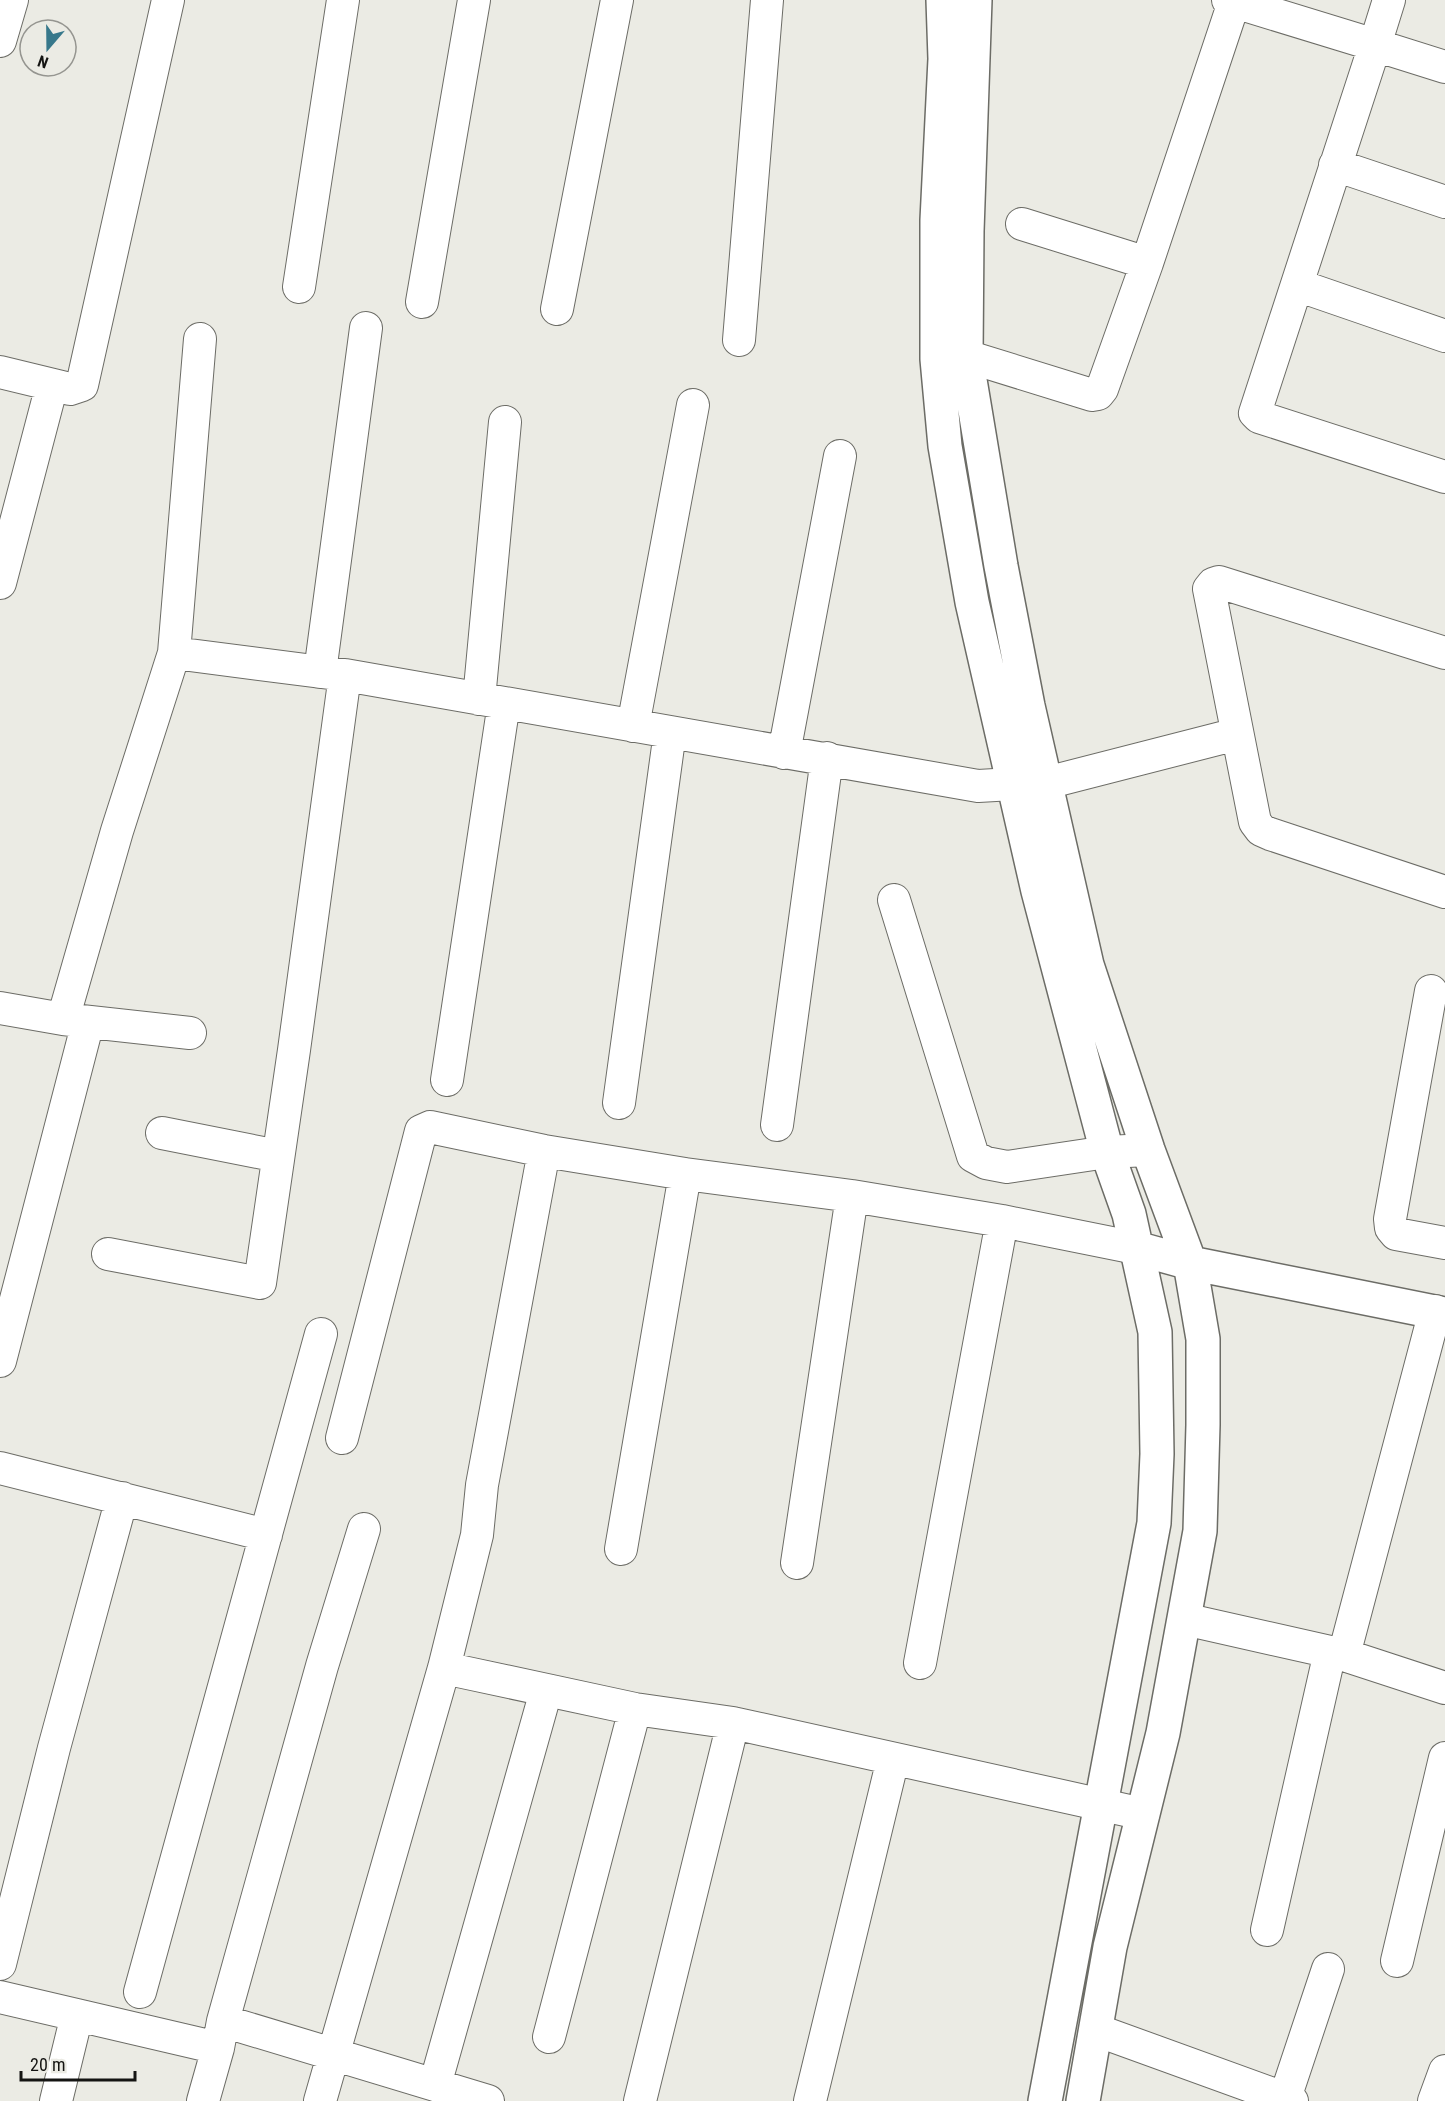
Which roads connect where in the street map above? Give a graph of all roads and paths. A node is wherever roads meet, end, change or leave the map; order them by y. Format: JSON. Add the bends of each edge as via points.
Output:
{"nodes":[{"id":1,"x":12,"y":0,"type":"edge"},
{"id":2,"x":168,"y":0,"type":"edge"},
{"id":3,"x":343,"y":0,"type":"edge"},
{"id":4,"x":474,"y":0,"type":"edge"},
{"id":5,"x":617,"y":0,"type":"edge"},
{"id":6,"x":767,"y":0,"type":"edge"},
{"id":7,"x":943,"y":0,"type":"edge"},
{"id":8,"x":975,"y":0,"type":"edge"},
{"id":9,"x":1389,"y":0,"type":"edge"},
{"id":10,"x":1231,"y":1,"type":"edge"},
{"id":11,"x":0,"y":41,"type":"edge"},
{"id":12,"x":1375,"y":45,"type":"junction"},
{"id":13,"x":1445,"y":67,"type":"edge"},
{"id":14,"x":1335,"y":165,"type":"junction"},
{"id":15,"x":1445,"y":202,"type":"edge"},
{"id":16,"x":1022,"y":224,"type":"dead end"},
{"id":17,"x":1147,"y":263,"type":"junction"},
{"id":18,"x":1297,"y":285,"type":"junction"},
{"id":19,"x":299,"y":287,"type":"dead end"},
{"id":20,"x":422,"y":302,"type":"dead end"},
{"id":21,"x":558,"y":309,"type":"dead end"},
{"id":22,"x":366,"y":328,"type":"dead end"},
{"id":23,"x":1445,"y":336,"type":"edge"},
{"id":24,"x":200,"y":339,"type":"dead end"},
{"id":25,"x":739,"y":340,"type":"dead end"},
{"id":26,"x":966,"y":356,"type":"junction"},
{"id":27,"x":0,"y":372,"type":"edge"},
{"id":28,"x":52,"y":385,"type":"junction"},
{"id":29,"x":693,"y":405,"type":"dead end"},
{"id":30,"x":505,"y":422,"type":"dead end"},
{"id":31,"x":840,"y":456,"type":"dead end"},
{"id":32,"x":1445,"y":477,"type":"edge"},
{"id":33,"x":0,"y":583,"type":"edge"},
{"id":34,"x":174,"y":653,"type":"junction"},
{"id":35,"x":1445,"y":653,"type":"edge"},
{"id":36,"x":333,"y":674,"type":"junction"},
{"id":37,"x":491,"y":701,"type":"junction"},
{"id":38,"x":633,"y":726,"type":"junction"},
{"id":39,"x":670,"y":732,"type":"junction"},
{"id":40,"x":1238,"y":734,"type":"junction"},
{"id":41,"x":784,"y":753,"type":"junction"},
{"id":42,"x":827,"y":758,"type":"junction"},
{"id":43,"x":1046,"y":783,"type":"junction"},
{"id":44,"x":1013,"y":784,"type":"junction"},
{"id":45,"x":1445,"y":891,"type":"edge"},
{"id":46,"x":894,"y":900,"type":"dead end"},
{"id":47,"x":1431,"y":992,"type":"dead end"},
{"id":48,"x":0,"y":1008,"type":"edge"},
{"id":49,"x":76,"y":1020,"type":"junction"},
{"id":50,"x":190,"y":1033,"type":"dead end"},
{"id":51,"x":447,"y":1080,"type":"dead end"},
{"id":52,"x":619,"y":1103,"type":"dead end"},
{"id":53,"x":777,"y":1125,"type":"dead end"},
{"id":54,"x":162,"y":1133,"type":"dead end"},
{"id":55,"x":1148,"y":1150,"type":"junction"},
{"id":56,"x":544,"y":1151,"type":"junction"},
{"id":57,"x":1107,"y":1152,"type":"junction"},
{"id":58,"x":278,"y":1156,"type":"junction"},
{"id":59,"x":685,"y":1174,"type":"junction"},
{"id":60,"x":852,"y":1196,"type":"junction"},
{"id":61,"x":1002,"y":1221,"type":"junction"},
{"id":62,"x":1445,"y":1244,"type":"edge"},
{"id":63,"x":1136,"y":1248,"type":"junction"},
{"id":64,"x":108,"y":1254,"type":"dead end"},
{"id":65,"x":1190,"y":1263,"type":"junction"},
{"id":66,"x":1440,"y":1312,"type":"edge"},
{"id":67,"x":321,"y":1334,"type":"dead end"},
{"id":68,"x":0,"y":1360,"type":"edge"},
{"id":69,"x":342,"y":1438,"type":"dead end"},
{"id":70,"x":0,"y":1468,"type":"edge"},
{"id":71,"x":122,"y":1498,"type":"junction"},
{"id":72,"x":364,"y":1529,"type":"dead end"},
{"id":73,"x":266,"y":1535,"type":"junction"},
{"id":74,"x":621,"y":1549,"type":"dead end"},
{"id":75,"x":797,"y":1563,"type":"dead end"},
{"id":76,"x":1184,"y":1619,"type":"junction"},
{"id":77,"x":1337,"y":1654,"type":"junction"},
{"id":78,"x":920,"y":1663,"type":"dead end"},
{"id":79,"x":444,"y":1668,"type":"junction"},
{"id":80,"x":1445,"y":1688,"type":"edge"},
{"id":81,"x":546,"y":1691,"type":"junction"},
{"id":82,"x":635,"y":1709,"type":"junction"},
{"id":83,"x":733,"y":1723,"type":"junction"},
{"id":84,"x":1445,"y":1758,"type":"edge"},
{"id":85,"x":893,"y":1759,"type":"junction"},
{"id":86,"x":1100,"y":1805,"type":"junction"},
{"id":87,"x":1143,"y":1814,"type":"junction"},
{"id":88,"x":1267,"y":1930,"type":"dead end"},
{"id":89,"x":1397,"y":1961,"type":"dead end"},
{"id":90,"x":0,"y":1964,"type":"edge"},
{"id":91,"x":1328,"y":1969,"type":"dead end"},
{"id":92,"x":140,"y":1992,"type":"dead end"},
{"id":93,"x":0,"y":1997,"type":"edge"},
{"id":94,"x":77,"y":2015,"type":"junction"},
{"id":95,"x":1096,"y":2030,"type":"junction"},
{"id":96,"x":220,"y":2034,"type":"junction"},
{"id":97,"x":549,"y":2037,"type":"dead end"},
{"id":98,"x":333,"y":2054,"type":"junction"},
{"id":99,"x":1445,"y":2071,"type":"edge"},
{"id":100,"x":448,"y":2093,"type":"edge"},
{"id":101,"x":1288,"y":2100,"type":"edge"},
{"id":102,"x":56,"y":2101,"type":"edge"},
{"id":103,"x":203,"y":2101,"type":"edge"},
{"id":104,"x":320,"y":2101,"type":"edge"},
{"id":105,"x":488,"y":2101,"type":"edge"},
{"id":106,"x":639,"y":2101,"type":"edge"},
{"id":107,"x":810,"y":2101,"type":"edge"},
{"id":108,"x":1045,"y":2101,"type":"edge"},
{"id":109,"x":1083,"y":2101,"type":"edge"},
{"id":110,"x":1434,"y":2101,"type":"edge"}],
"edges":[{"from":1,"to":11,"type":"street"},
{"from":2,"to":28,"type":"street","via":[[85,377],[82,385],[70,389]]},
{"from":3,"to":19,"type":"street"},
{"from":4,"to":20,"type":"street"},
{"from":5,"to":21,"type":"street"},
{"from":6,"to":25,"type":"street"},
{"from":7,"to":44,"type":"street","via":[[937,359],[945,446],[972,602]]},
{"from":8,"to":26,"type":"street"},
{"from":9,"to":12,"type":"street"},
{"from":10,"to":12,"type":"street"},
{"from":10,"to":17,"type":"street"},
{"from":12,"to":13,"type":"street"},
{"from":12,"to":14,"type":"street"},
{"from":14,"to":15,"type":"street"},
{"from":14,"to":18,"type":"street"},
{"from":16,"to":17,"type":"street"},
{"from":17,"to":26,"type":"street","via":[[1098,394]]},
{"from":18,"to":23,"type":"street"},
{"from":18,"to":32,"type":"street","via":[[1255,413]]},
{"from":22,"to":36,"type":"street"},
{"from":24,"to":34,"type":"street"},
{"from":26,"to":43,"type":"street","via":[[1001,566]]},
{"from":27,"to":28,"type":"street"},
{"from":28,"to":33,"type":"street"},
{"from":29,"to":38,"type":"street"},
{"from":30,"to":37,"type":"street"},
{"from":31,"to":41,"type":"street"},
{"from":34,"to":36,"type":"street"},
{"from":34,"to":49,"type":"street","via":[[117,831]]},
{"from":35,"to":40,"type":"street","via":[[1219,582],[1213,584],[1209,589]]},
{"from":36,"to":37,"type":"street"},
{"from":36,"to":58,"type":"street"},
{"from":37,"to":38,"type":"street"},
{"from":37,"to":51,"type":"street"},
{"from":38,"to":39,"type":"street"},
{"from":39,"to":41,"type":"street"},
{"from":39,"to":52,"type":"street"},
{"from":40,"to":43,"type":"street"},
{"from":40,"to":45,"type":"street","via":[[1255,822],[1261,830]]},
{"from":41,"to":42,"type":"street"},
{"from":42,"to":44,"type":"street","via":[[978,786]]},
{"from":42,"to":53,"type":"street"},
{"from":43,"to":55,"type":"street","via":[[1088,965]]},
{"from":44,"to":57,"type":"street"},
{"from":46,"to":57,"type":"street","via":[[973,1156],[1007,1167]]},
{"from":47,"to":62,"type":"street","via":[[1390,1218],[1396,1234]]},
{"from":48,"to":49,"type":"street"},
{"from":49,"to":50,"type":"street"},
{"from":49,"to":68,"type":"street"},
{"from":54,"to":58,"type":"street"},
{"from":55,"to":57,"type":"street"},
{"from":55,"to":65,"type":"street"},
{"from":56,"to":59,"type":"street"},
{"from":56,"to":69,"type":"street","via":[[430,1127],[421,1131]]},
{"from":56,"to":79,"type":"street","via":[[482,1485],[477,1535]]},
{"from":57,"to":63,"type":"street","via":[[1129,1214]]},
{"from":58,"to":64,"type":"street","via":[[260,1283]]},
{"from":59,"to":60,"type":"street"},
{"from":59,"to":74,"type":"street"},
{"from":60,"to":61,"type":"street"},
{"from":60,"to":75,"type":"street"},
{"from":61,"to":63,"type":"street"},
{"from":61,"to":78,"type":"street"},
{"from":63,"to":65,"type":"street"},
{"from":63,"to":86,"type":"street","via":[[1155,1332],[1158,1454],[1154,1523]]},
{"from":65,"to":66,"type":"street"},
{"from":65,"to":76,"type":"street","via":[[1203,1339],[1203,1425],[1200,1531]]},
{"from":66,"to":77,"type":"street"},
{"from":67,"to":73,"type":"street"},
{"from":70,"to":71,"type":"street"},
{"from":71,"to":73,"type":"street"},
{"from":71,"to":90,"type":"street"},
{"from":72,"to":96,"type":"street"},
{"from":73,"to":92,"type":"street"},
{"from":76,"to":77,"type":"street"},
{"from":76,"to":87,"type":"street"},
{"from":77,"to":80,"type":"street"},
{"from":77,"to":88,"type":"street"},
{"from":79,"to":81,"type":"street"},
{"from":79,"to":98,"type":"street"},
{"from":81,"to":82,"type":"street"},
{"from":81,"to":100,"type":"street"},
{"from":82,"to":83,"type":"street"},
{"from":82,"to":97,"type":"street"},
{"from":83,"to":85,"type":"street"},
{"from":83,"to":106,"type":"street"},
{"from":84,"to":89,"type":"street"},
{"from":85,"to":86,"type":"street"},
{"from":85,"to":107,"type":"street"},
{"from":86,"to":87,"type":"street"},
{"from":86,"to":108,"type":"street"},
{"from":87,"to":95,"type":"street","via":[[1110,1947]]},
{"from":91,"to":101,"type":"street"},
{"from":93,"to":94,"type":"street"},
{"from":94,"to":96,"type":"street"},
{"from":94,"to":102,"type":"street"},
{"from":95,"to":101,"type":"street"},
{"from":95,"to":109,"type":"street"},
{"from":96,"to":98,"type":"street"},
{"from":96,"to":103,"type":"street"},
{"from":98,"to":100,"type":"street"},
{"from":98,"to":104,"type":"street"},
{"from":99,"to":110,"type":"street"},
{"from":100,"to":105,"type":"street"}]}
